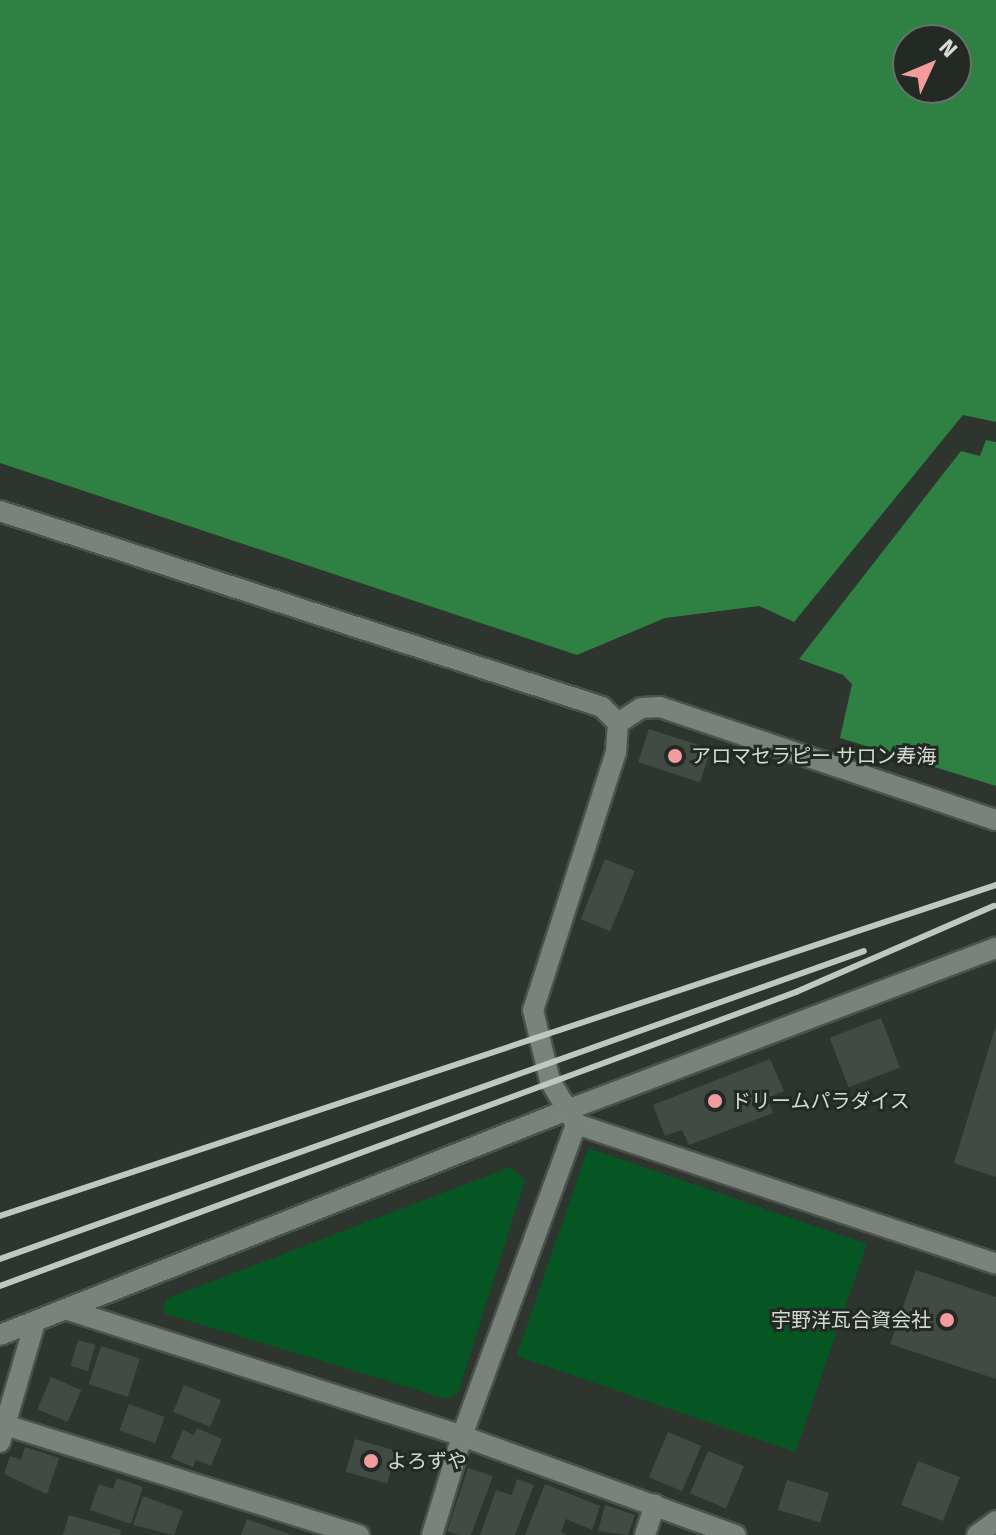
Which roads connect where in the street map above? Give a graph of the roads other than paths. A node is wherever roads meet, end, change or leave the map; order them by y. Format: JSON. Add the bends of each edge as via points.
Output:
{"nodes":[{"id":1,"x":0,"y":511,"type":"edge"},
{"id":2,"x":618,"y":723,"type":"junction"},
{"id":3,"x":996,"y":820,"type":"edge"},
{"id":4,"x":996,"y":948,"type":"edge"},
{"id":5,"x":572,"y":1117,"type":"junction"},
{"id":6,"x":996,"y":1264,"type":"edge"},
{"id":7,"x":68,"y":1310,"type":"junction"},
{"id":8,"x":35,"y":1322,"type":"junction"},
{"id":9,"x":0,"y":1335,"type":"edge"},
{"id":10,"x":3,"y":1434,"type":"edge"},
{"id":11,"x":462,"y":1436,"type":"junction"},
{"id":12,"x":655,"y":1505,"type":"junction"},
{"id":13,"x":996,"y":1521,"type":"edge"},
{"id":14,"x":359,"y":1535,"type":"edge"},
{"id":15,"x":432,"y":1535,"type":"edge"},
{"id":16,"x":645,"y":1535,"type":"edge"},
{"id":17,"x":736,"y":1535,"type":"edge"},
{"id":18,"x":977,"y":1535,"type":"edge"}],
"edges":[{"from":1,"to":2,"type":"street","via":[[602,707]]},
{"from":2,"to":3,"type":"street","via":[[641,708],[660,707]]},
{"from":2,"to":5,"type":"street","via":[[616,752],[533,1010],[550,1081]]},
{"from":4,"to":5,"type":"street"},
{"from":5,"to":6,"type":"street"},
{"from":5,"to":7,"type":"street"},
{"from":5,"to":11,"type":"street"},
{"from":7,"to":8,"type":"street"},
{"from":7,"to":11,"type":"street"},
{"from":8,"to":9,"type":"street"},
{"from":8,"to":10,"type":"street"},
{"from":10,"to":14,"type":"street"},
{"from":11,"to":12,"type":"street"},
{"from":11,"to":15,"type":"street"},
{"from":12,"to":16,"type":"street"},
{"from":12,"to":17,"type":"street"},
{"from":13,"to":18,"type":"street"}]}
